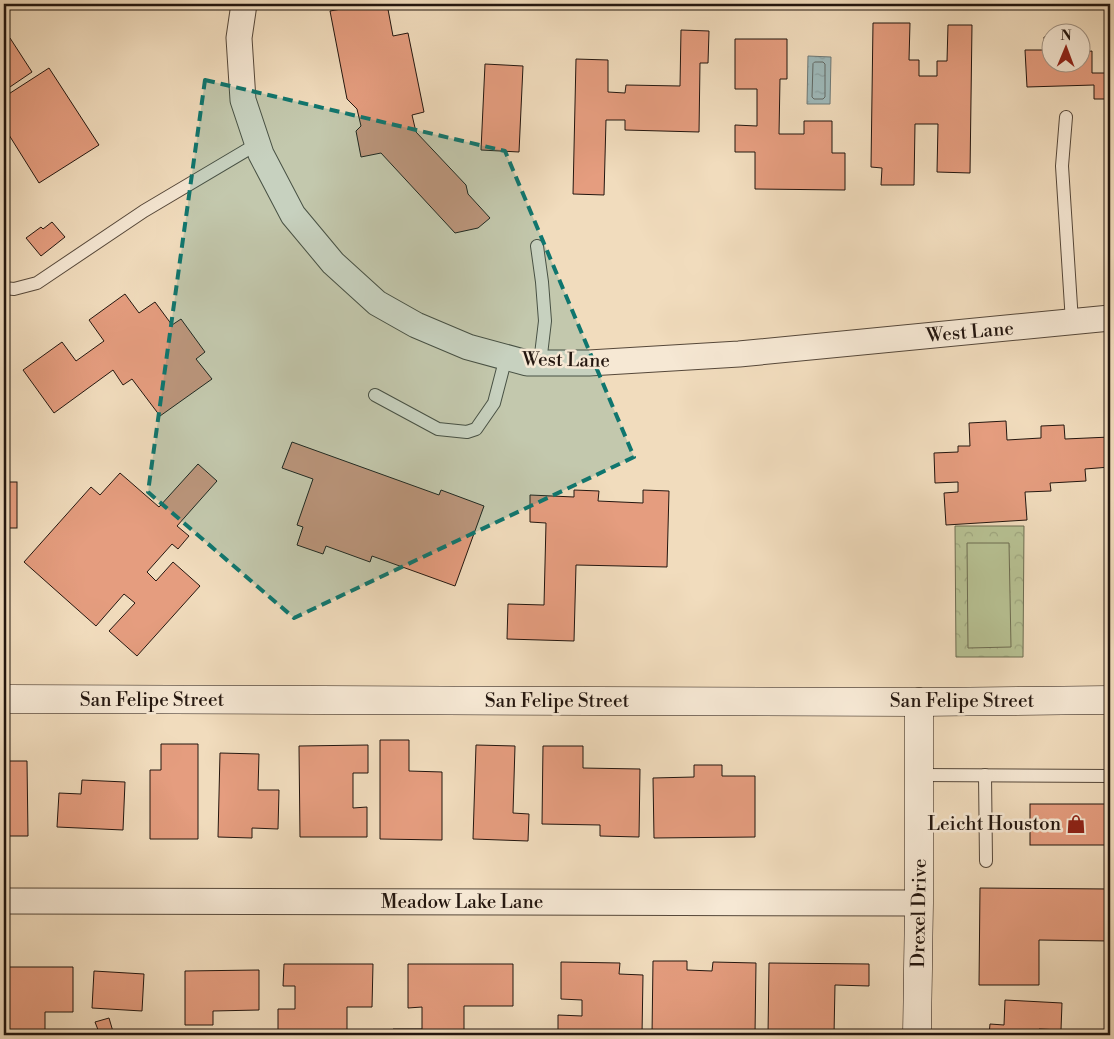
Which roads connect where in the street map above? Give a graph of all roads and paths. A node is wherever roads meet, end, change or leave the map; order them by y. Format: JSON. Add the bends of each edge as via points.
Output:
{"nodes":[{"id":1,"x":244,"y":4,"type":"edge"},
{"id":2,"x":1066,"y":117,"type":"dead end"},
{"id":3,"x":257,"y":144,"type":"junction"},
{"id":4,"x":537,"y":246,"type":"dead end"},
{"id":5,"x":4,"y":288,"type":"edge"},
{"id":6,"x":1110,"y":318,"type":"edge"},
{"id":7,"x":1072,"y":322,"type":"junction"},
{"id":8,"x":506,"y":357,"type":"junction"},
{"id":9,"x":540,"y":363,"type":"junction"},
{"id":10,"x":375,"y":396,"type":"dead end"},
{"id":11,"x":4,"y":699,"type":"edge"},
{"id":12,"x":1110,"y":700,"type":"edge"},
{"id":13,"x":919,"y":702,"type":"junction"},
{"id":14,"x":919,"y":775,"type":"junction"},
{"id":15,"x":985,"y":776,"type":"junction"},
{"id":16,"x":1110,"y":776,"type":"edge"},
{"id":17,"x":986,"y":861,"type":"dead end"},
{"id":18,"x":4,"y":901,"type":"edge"},
{"id":19,"x":919,"y":903,"type":"junction"},
{"id":20,"x":917,"y":1035,"type":"edge"}],
"edges":[{"from":1,"to":3,"type":"street","name":"West Lane","via":[[239,38],[243,100]]},
{"from":2,"to":7,"type":"lane","via":[[1062,166]]},
{"from":3,"to":5,"type":"lane","via":[[144,211],[37,283]]},
{"from":3,"to":8,"type":"street","name":"West Lane","via":[[293,215],[333,263],[377,302],[416,325],[468,347]]},
{"from":4,"to":9,"type":"lane","via":[[544,321]]},
{"from":6,"to":7,"type":"street","name":"West Lane"},
{"from":7,"to":9,"type":"street","name":"West Lane","via":[[739,354]]},
{"from":8,"to":9,"type":"street","name":"West Lane"},
{"from":8,"to":10,"type":"lane","via":[[494,403],[476,429],[467,432],[438,429]]},
{"from":11,"to":13,"type":"main road","name":"San Felipe Street"},
{"from":12,"to":13,"type":"main road","name":"San Felipe Street"},
{"from":13,"to":14,"type":"main road","name":"Drexel Drive"},
{"from":14,"to":15,"type":"lane"},
{"from":14,"to":19,"type":"main road","name":"Drexel Drive"},
{"from":15,"to":16,"type":"lane"},
{"from":15,"to":17,"type":"lane"},
{"from":18,"to":19,"type":"street","name":"Meadow Lake Lane"},
{"from":19,"to":20,"type":"main road","name":"Drexel Drive"}]}
